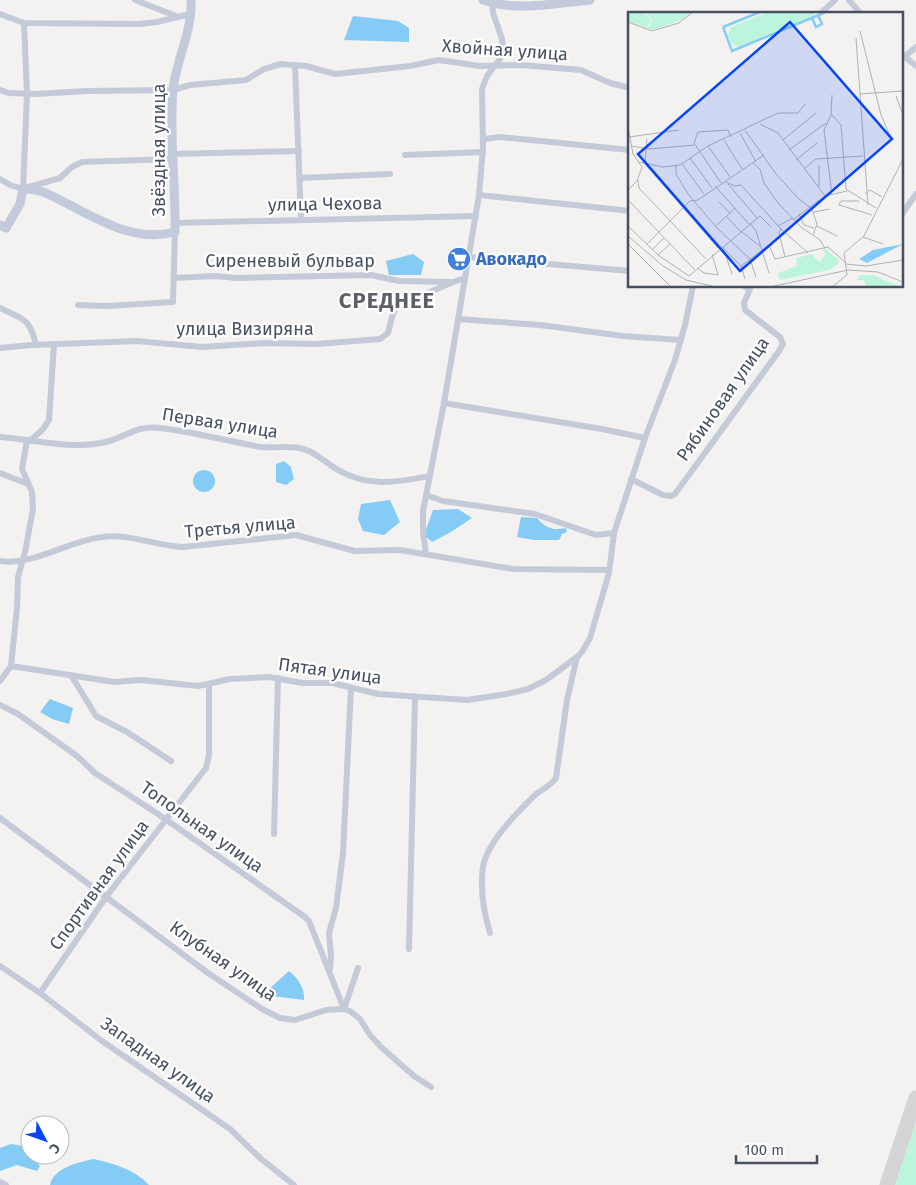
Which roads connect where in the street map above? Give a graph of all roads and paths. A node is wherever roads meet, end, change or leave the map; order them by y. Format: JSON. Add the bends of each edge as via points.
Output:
{"nodes":[{"id":1,"x":135,"y":0,"type":"edge"},
{"id":2,"x":190,"y":0,"type":"edge"},
{"id":3,"x":483,"y":0,"type":"edge"},
{"id":4,"x":590,"y":0,"type":"edge"},
{"id":5,"x":835,"y":0,"type":"edge"},
{"id":6,"x":849,"y":0,"type":"edge"},
{"id":7,"x":492,"y":2,"type":"edge"},
{"id":8,"x":822,"y":12,"type":"edge"},
{"id":9,"x":859,"y":12,"type":"edge"},
{"id":10,"x":0,"y":14,"type":"edge"},
{"id":11,"x":190,"y":14,"type":"junction"},
{"id":12,"x":176,"y":16,"type":"junction"},
{"id":13,"x":24,"y":23,"type":"junction"},
{"id":14,"x":916,"y":47,"type":"edge"},
{"id":15,"x":904,"y":55,"type":"edge"},
{"id":16,"x":904,"y":57,"type":"edge"},
{"id":17,"x":295,"y":65,"type":"junction"},
{"id":18,"x":494,"y":66,"type":"junction"},
{"id":19,"x":916,"y":66,"type":"edge"},
{"id":20,"x":628,"y":88,"type":"edge"},
{"id":21,"x":0,"y":90,"type":"edge"},
{"id":22,"x":173,"y":90,"type":"junction"},
{"id":23,"x":27,"y":94,"type":"junction"},
{"id":24,"x":484,"y":139,"type":"junction"},
{"id":25,"x":628,"y":150,"type":"edge"},
{"id":26,"x":299,"y":151,"type":"junction"},
{"id":27,"x":483,"y":152,"type":"junction"},
{"id":28,"x":405,"y":156,"type":"dead end"},
{"id":29,"x":172,"y":157,"type":"junction"},
{"id":30,"x":390,"y":174,"type":"dead end"},
{"id":31,"x":300,"y":178,"type":"junction"},
{"id":32,"x":0,"y":179,"type":"edge"},
{"id":33,"x":22,"y":189,"type":"junction"},
{"id":34,"x":916,"y":194,"type":"edge"},
{"id":35,"x":479,"y":195,"type":"junction"},
{"id":36,"x":628,"y":211,"type":"edge"},
{"id":37,"x":904,"y":211,"type":"edge"},
{"id":38,"x":476,"y":216,"type":"junction"},
{"id":39,"x":301,"y":220,"type":"junction"},
{"id":40,"x":3,"y":226,"type":"edge"},
{"id":41,"x":175,"y":227,"type":"junction"},
{"id":42,"x":469,"y":257,"type":"junction"},
{"id":43,"x":628,"y":271,"type":"edge"},
{"id":44,"x":174,"y":278,"type":"junction"},
{"id":45,"x":465,"y":278,"type":"junction"},
{"id":46,"x":453,"y":282,"type":"junction"},
{"id":47,"x":694,"y":288,"type":"edge"},
{"id":48,"x":747,"y":288,"type":"edge"},
{"id":49,"x":78,"y":305,"type":"dead end"},
{"id":50,"x":0,"y":308,"type":"edge"},
{"id":51,"x":458,"y":319,"type":"junction"},
{"id":52,"x":681,"y":340,"type":"junction"},
{"id":53,"x":54,"y":344,"type":"junction"},
{"id":54,"x":36,"y":345,"type":"junction"},
{"id":55,"x":0,"y":348,"type":"edge"},
{"id":56,"x":444,"y":403,"type":"junction"},
{"id":57,"x":0,"y":437,"type":"edge"},
{"id":58,"x":645,"y":438,"type":"junction"},
{"id":59,"x":28,"y":441,"type":"junction"},
{"id":60,"x":0,"y":473,"type":"edge"},
{"id":61,"x":430,"y":476,"type":"junction"},
{"id":62,"x":632,"y":479,"type":"junction"},
{"id":63,"x":28,"y":484,"type":"junction"},
{"id":64,"x":426,"y":495,"type":"junction"},
{"id":65,"x":614,"y":533,"type":"junction"},
{"id":66,"x":426,"y":554,"type":"junction"},
{"id":67,"x":23,"y":560,"type":"junction"},
{"id":68,"x":0,"y":561,"type":"edge"},
{"id":69,"x":610,"y":570,"type":"junction"},
{"id":70,"x":577,"y":658,"type":"junction"},
{"id":71,"x":11,"y":666,"type":"junction"},
{"id":72,"x":71,"y":675,"type":"junction"},
{"id":73,"x":278,"y":678,"type":"junction"},
{"id":74,"x":0,"y":681,"type":"edge"},
{"id":75,"x":209,"y":684,"type":"junction"},
{"id":76,"x":350,"y":688,"type":"junction"},
{"id":77,"x":415,"y":697,"type":"junction"},
{"id":78,"x":0,"y":704,"type":"edge"},
{"id":79,"x":171,"y":761,"type":"dead end"},
{"id":80,"x":0,"y":818,"type":"edge"},
{"id":81,"x":166,"y":820,"type":"junction"},
{"id":82,"x":274,"y":834,"type":"dead end"},
{"id":83,"x":106,"y":897,"type":"junction"},
{"id":84,"x":490,"y":933,"type":"dead end"},
{"id":85,"x":409,"y":949,"type":"dead end"},
{"id":86,"x":0,"y":966,"type":"edge"},
{"id":87,"x":358,"y":968,"type":"dead end"},
{"id":88,"x":329,"y":970,"type":"junction"},
{"id":89,"x":40,"y":993,"type":"junction"},
{"id":90,"x":344,"y":1009,"type":"junction"},
{"id":91,"x":431,"y":1086,"type":"dead end"},
{"id":92,"x":0,"y":1182,"type":"edge"},
{"id":93,"x":6,"y":1185,"type":"edge"},
{"id":94,"x":294,"y":1185,"type":"edge"}],
"edges":[{"from":1,"to":12,"type":"street"},
{"from":2,"to":11,"type":"street","name":"Звёздная улица"},
{"from":3,"to":7,"type":"street"},
{"from":4,"to":7,"type":"street","via":[[521,6]]},
{"from":5,"to":8,"type":"street"},
{"from":6,"to":9,"type":"street"},
{"from":7,"to":18,"type":"street","via":[[503,45],[502,54]]},
{"from":10,"to":13,"type":"street"},
{"from":11,"to":12,"type":"street"},
{"from":11,"to":22,"type":"street","name":"Звёздная улица"},
{"from":12,"to":13,"type":"street","via":[[139,24]]},
{"from":13,"to":23,"type":"street"},
{"from":14,"to":15,"type":"street"},
{"from":16,"to":19,"type":"street"},
{"from":17,"to":18,"type":"street","name":"Хвойная улица","via":[[335,74],[440,60]]},
{"from":17,"to":22,"type":"street","name":"Хвойная улица","via":[[272,65],[239,81],[190,85]]},
{"from":17,"to":26,"type":"street"},
{"from":18,"to":20,"type":"street","name":"Хвойная улица","via":[[581,70]]},
{"from":18,"to":24,"type":"street","via":[[482,89]]},
{"from":21,"to":23,"type":"street","name":"Хвойная улица"},
{"from":22,"to":23,"type":"street","name":"Хвойная улица"},
{"from":22,"to":29,"type":"street","name":"Звёздная улица"},
{"from":23,"to":33,"type":"street"},
{"from":24,"to":25,"type":"street","via":[[500,137]]},
{"from":24,"to":27,"type":"street"},
{"from":26,"to":29,"type":"street"},
{"from":26,"to":31,"type":"street"},
{"from":27,"to":28,"type":"street"},
{"from":27,"to":35,"type":"street"},
{"from":29,"to":33,"type":"street","via":[[82,162],[60,178]]},
{"from":29,"to":41,"type":"street","name":"Звёздная улица"},
{"from":30,"to":31,"type":"street"},
{"from":31,"to":39,"type":"street"},
{"from":32,"to":33,"type":"street"},
{"from":33,"to":40,"type":"street","via":[[20,204]]},
{"from":33,"to":41,"type":"street","via":[[37,189],[129,232],[155,236]]},
{"from":34,"to":37,"type":"street"},
{"from":35,"to":36,"type":"street"},
{"from":35,"to":38,"type":"street"},
{"from":38,"to":39,"type":"street","name":"улица Чехова"},
{"from":38,"to":42,"type":"street"},
{"from":39,"to":41,"type":"street","name":"улица Чехова"},
{"from":41,"to":44,"type":"street","name":"Звёздная улица"},
{"from":42,"to":43,"type":"street"},
{"from":42,"to":45,"type":"street"},
{"from":44,"to":46,"type":"street","name":"Сиреневый бульвар","via":[[370,275],[399,281]]},
{"from":44,"to":49,"type":"street","name":"Звёздная улица","via":[[173,302]]},
{"from":45,"to":46,"type":"street","name":"Сиреневый бульвар"},
{"from":45,"to":51,"type":"street"},
{"from":46,"to":53,"type":"street","name":"улица Визиряна","via":[[396,307],[388,333],[380,339],[202,347],[137,341]]},
{"from":47,"to":52,"type":"street"},
{"from":48,"to":62,"type":"street","name":"Рябиновая улица","via":[[745,310],[780,337],[783,344],[779,351],[675,494],[667,496]]},
{"from":50,"to":54,"type":"street","via":[[28,323]]},
{"from":51,"to":52,"type":"street"},
{"from":51,"to":56,"type":"street"},
{"from":52,"to":58,"type":"street"},
{"from":53,"to":54,"type":"street","name":"улица Визиряна"},
{"from":53,"to":59,"type":"street","via":[[49,420]]},
{"from":54,"to":55,"type":"street","name":"улица Визиряна"},
{"from":56,"to":58,"type":"street"},
{"from":56,"to":61,"type":"street"},
{"from":57,"to":59,"type":"street","name":"Первая улица"},
{"from":58,"to":62,"type":"street"},
{"from":59,"to":61,"type":"street","name":"Первая улица","via":[[102,442],[135,430],[158,428],[262,447],[300,448],[345,473],[376,483]]},
{"from":59,"to":63,"type":"street","via":[[22,469]]},
{"from":60,"to":63,"type":"street"},
{"from":61,"to":64,"type":"street"},
{"from":62,"to":65,"type":"street"},
{"from":63,"to":67,"type":"street","via":[[34,500]]},
{"from":64,"to":65,"type":"street","via":[[443,501],[536,514],[596,535]]},
{"from":64,"to":66,"type":"street","via":[[422,521]]},
{"from":65,"to":69,"type":"street"},
{"from":66,"to":67,"type":"street","name":"Третья улица","via":[[391,549],[355,551],[296,535],[183,547],[103,537]]},
{"from":66,"to":69,"type":"street","name":"Третья улица","via":[[513,569]]},
{"from":67,"to":68,"type":"street","name":"Третья улица"},
{"from":67,"to":71,"type":"street","via":[[18,577]]},
{"from":69,"to":70,"type":"street","via":[[590,638]]},
{"from":70,"to":77,"type":"street","name":"Пятая улица","via":[[546,680],[519,691],[467,700]]},
{"from":70,"to":84,"type":"street","via":[[568,694],[556,778],[536,794],[500,834],[483,866],[484,915]]},
{"from":71,"to":72,"type":"street","name":"Пятая улица"},
{"from":71,"to":74,"type":"street"},
{"from":72,"to":75,"type":"street","name":"Пятая улица","via":[[114,682],[141,680],[188,686]]},
{"from":72,"to":79,"type":"street","via":[[96,716]]},
{"from":73,"to":75,"type":"street","name":"Пятая улица","via":[[247,677]]},
{"from":73,"to":76,"type":"street","name":"Пятая улица"},
{"from":73,"to":82,"type":"street"},
{"from":75,"to":81,"type":"street","name":"Спортивная улица","via":[[208,762]]},
{"from":76,"to":77,"type":"street","name":"Пятая улица"},
{"from":76,"to":88,"type":"street","via":[[343,853],[336,908],[329,933]]},
{"from":77,"to":85,"type":"street"},
{"from":78,"to":81,"type":"street","name":"Топольная улица"},
{"from":80,"to":83,"type":"street","name":"Клубная улица"},
{"from":81,"to":83,"type":"street","name":"Спортивная улица"},
{"from":81,"to":88,"type":"street","name":"Топольная улица","via":[[305,917]]},
{"from":83,"to":89,"type":"street","name":"Спортивная улица"},
{"from":83,"to":90,"type":"street","name":"Клубная улица","via":[[213,976],[280,1018],[300,1020],[318,1012]]},
{"from":86,"to":89,"type":"street","name":"Западная улица"},
{"from":87,"to":90,"type":"street"},
{"from":88,"to":90,"type":"street","name":"Топольная улица"},
{"from":89,"to":94,"type":"street","name":"Западная улица","via":[[98,1038],[230,1129]]},
{"from":90,"to":91,"type":"street","via":[[355,1014],[375,1041],[405,1069]]},
{"from":92,"to":93,"type":"street"}]}
